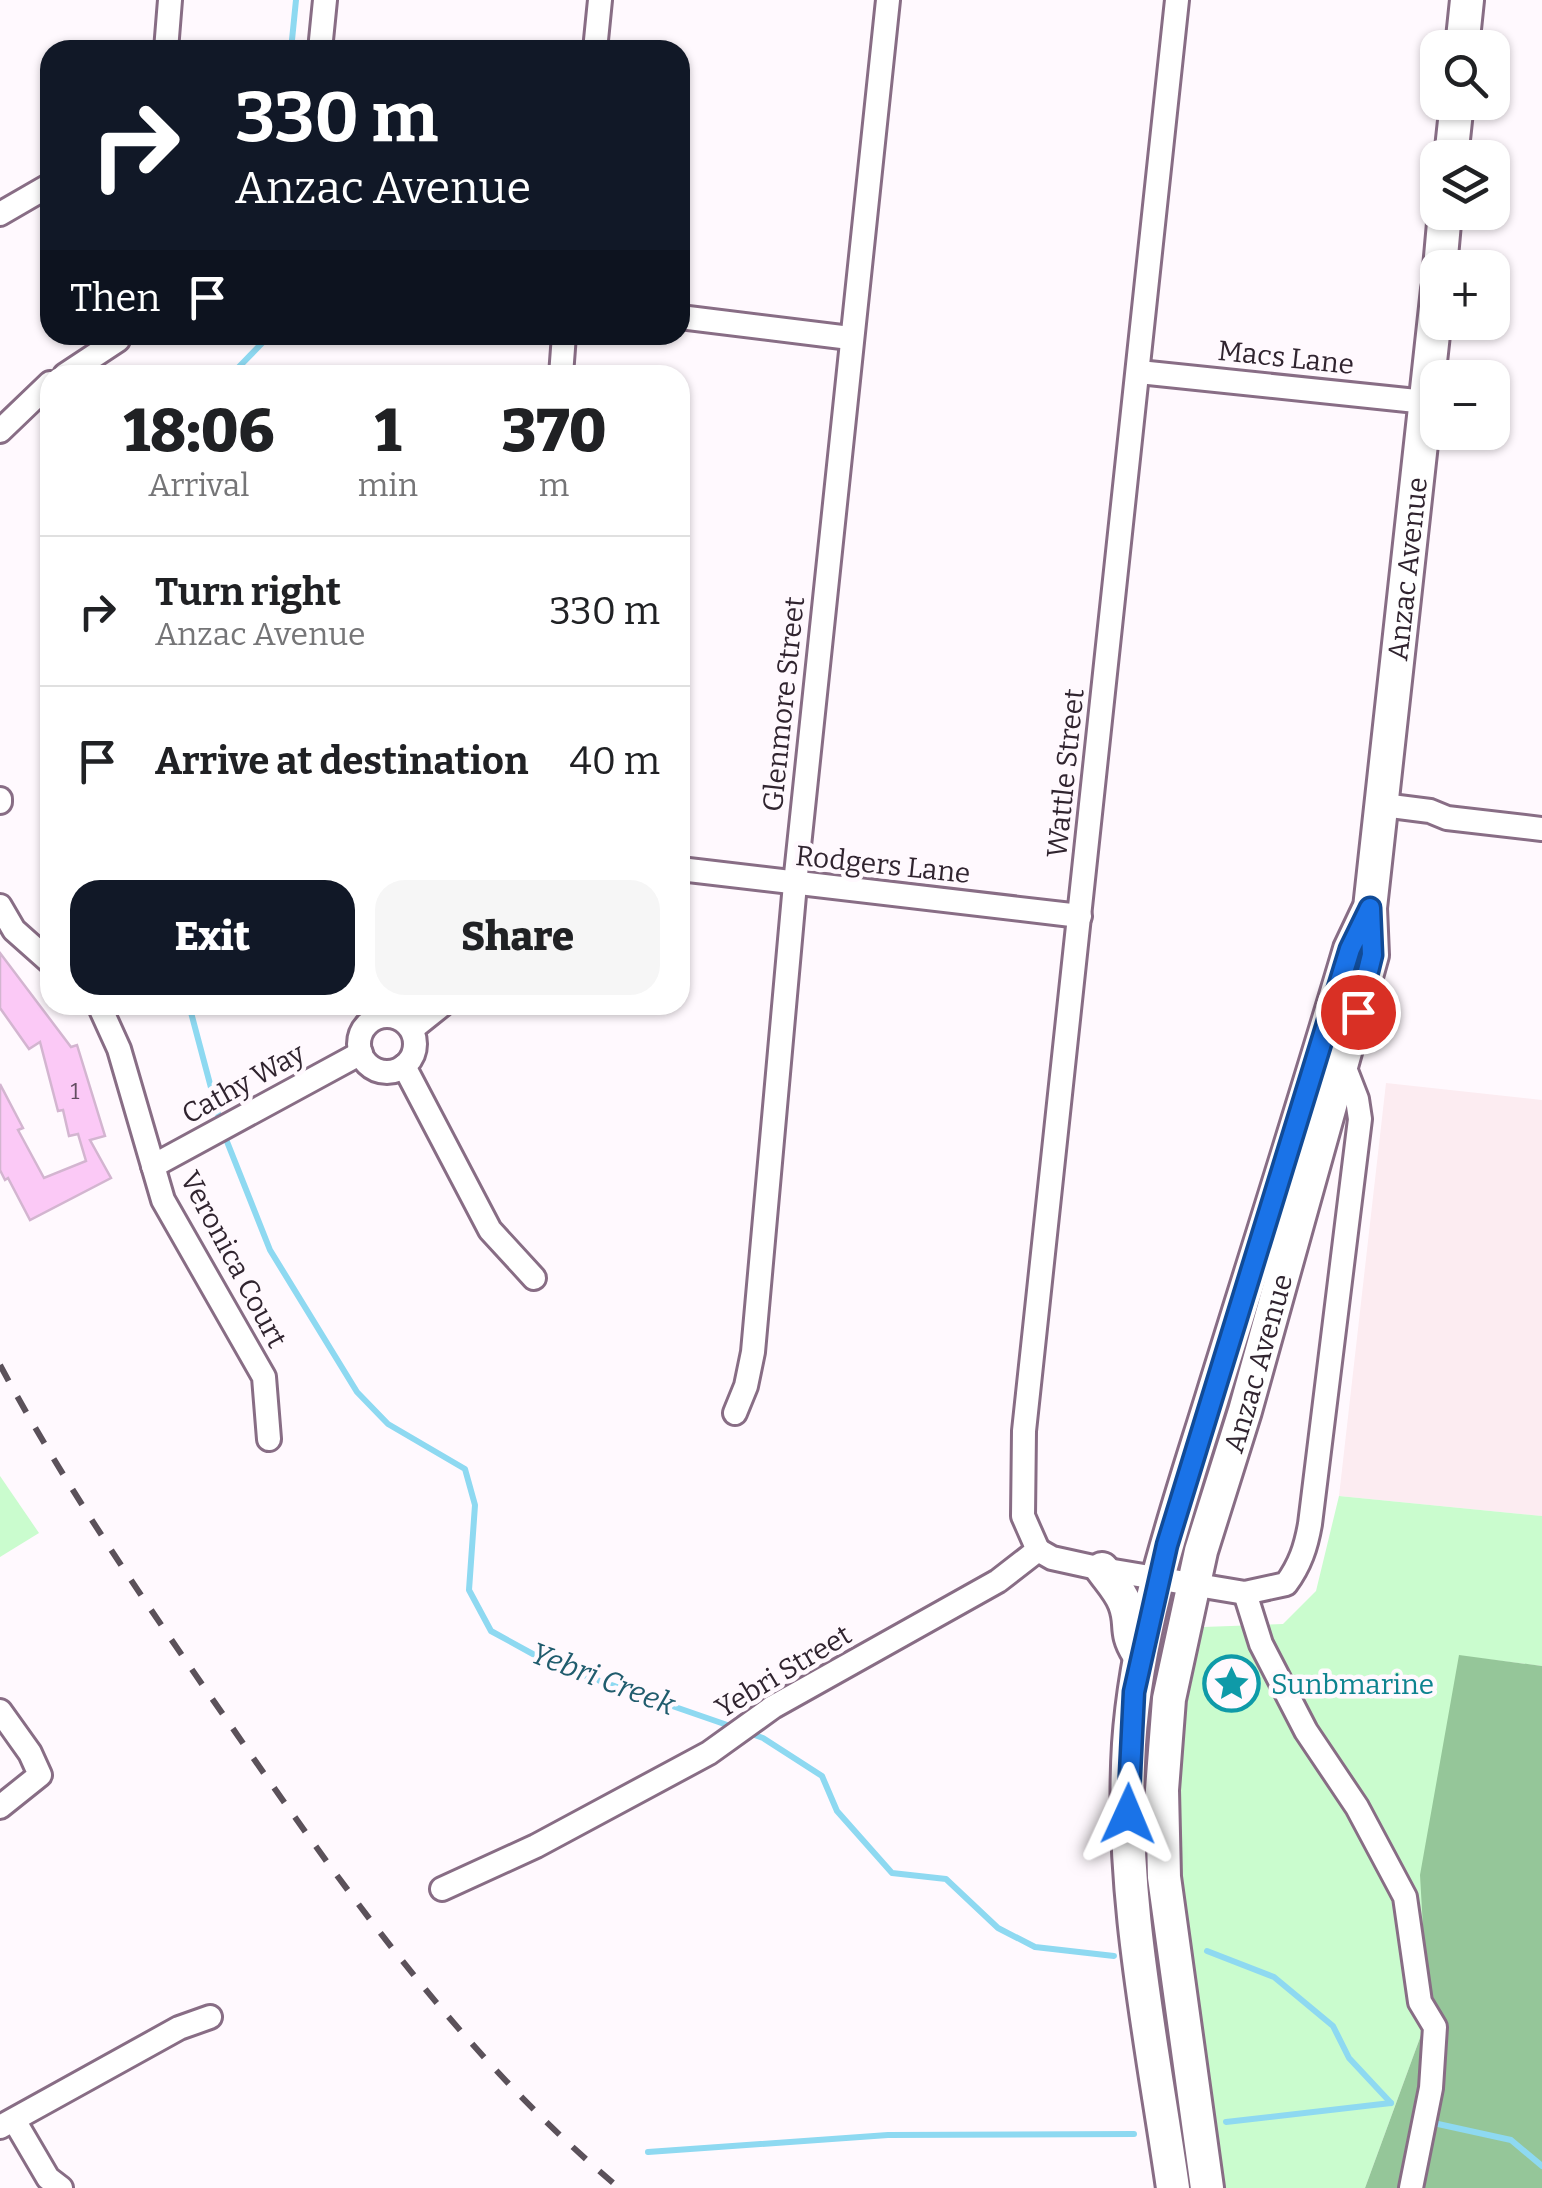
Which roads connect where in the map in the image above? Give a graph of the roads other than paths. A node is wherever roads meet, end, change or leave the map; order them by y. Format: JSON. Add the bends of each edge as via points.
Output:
{"nodes":[{"id":1,"x":170,"y":0,"type":"edge"},
{"id":2,"x":325,"y":0,"type":"edge"},
{"id":3,"x":600,"y":0,"type":"edge"},
{"id":4,"x":888,"y":0,"type":"edge"},
{"id":5,"x":1178,"y":0,"type":"edge"},
{"id":6,"x":1467,"y":0,"type":"edge"},
{"id":7,"x":1464,"y":30,"type":"edge"},
{"id":8,"x":167,"y":40,"type":"edge"},
{"id":9,"x":321,"y":40,"type":"edge"},
{"id":10,"x":596,"y":40,"type":"edge"},
{"id":11,"x":40,"y":191,"type":"edge"},
{"id":12,"x":0,"y":214,"type":"edge"},
{"id":13,"x":690,"y":317,"type":"edge"},
{"id":14,"x":850,"y":338,"type":"junction"},
{"id":15,"x":110,"y":345,"type":"edge"},
{"id":16,"x":80,"y":365,"type":"edge"},
{"id":17,"x":1139,"y":372,"type":"junction"},
{"id":18,"x":40,"y":393,"type":"edge"},
{"id":19,"x":1420,"y":401,"type":"edge"},
{"id":20,"x":0,"y":431,"type":"edge"},
{"id":21,"x":1421,"y":450,"type":"edge"},
{"id":22,"x":1383,"y":806,"type":"junction"},
{"id":23,"x":1542,"y":829,"type":"edge"},
{"id":24,"x":690,"y":870,"type":"edge"},
{"id":25,"x":795,"y":884,"type":"junction"},
{"id":26,"x":0,"y":906,"type":"edge"},
{"id":27,"x":1370,"y":908,"type":"junction"},
{"id":28,"x":1080,"y":916,"type":"junction"},
{"id":29,"x":40,"y":953,"type":"edge"},
{"id":30,"x":103,"y":1015,"type":"edge"},
{"id":31,"x":370,"y":1015,"type":"edge"},
{"id":32,"x":386,"y":1015,"type":"edge"},
{"id":33,"x":430,"y":1015,"type":"edge"},
{"id":34,"x":412,"y":1029,"type":"junction"},
{"id":35,"x":361,"y":1053,"type":"junction"},
{"id":36,"x":1343,"y":1064,"type":"junction"},
{"id":37,"x":404,"y":1066,"type":"junction"},
{"id":38,"x":153,"y":1166,"type":"junction"},
{"id":39,"x":534,"y":1278,"type":"dead end"},
{"id":40,"x":735,"y":1414,"type":"dead end"},
{"id":41,"x":269,"y":1439,"type":"dead end"},
{"id":42,"x":1038,"y":1550,"type":"junction"},
{"id":43,"x":1102,"y":1569,"type":"junction"},
{"id":44,"x":1160,"y":1577,"type":"junction"},
{"id":45,"x":1192,"y":1584,"type":"junction"},
{"id":46,"x":1245,"y":1593,"type":"junction"},
{"id":47,"x":1140,"y":1656,"type":"junction"},
{"id":48,"x":0,"y":1712,"type":"edge"},
{"id":49,"x":0,"y":1808,"type":"edge"},
{"id":50,"x":442,"y":1889,"type":"dead end"},
{"id":51,"x":210,"y":2017,"type":"dead end"},
{"id":52,"x":7,"y":2124,"type":"edge"},
{"id":53,"x":61,"y":2188,"type":"edge"},
{"id":54,"x":1173,"y":2188,"type":"edge"},
{"id":55,"x":1208,"y":2188,"type":"edge"},
{"id":56,"x":1411,"y":2188,"type":"edge"}],
"edges":[{"from":1,"to":8,"type":"street"},
{"from":2,"to":9,"type":"street"},
{"from":3,"to":10,"type":"street"},
{"from":4,"to":14,"type":"street","name":"Glenmore Street"},
{"from":5,"to":17,"type":"street","name":"Wattle Street"},
{"from":6,"to":7,"type":"highway"},
{"from":11,"to":12,"type":"street"},
{"from":13,"to":14,"type":"street"},
{"from":14,"to":25,"type":"street","name":"Glenmore Street"},
{"from":15,"to":16,"type":"street"},
{"from":17,"to":19,"type":"street","name":"Macs Lane"},
{"from":17,"to":28,"type":"street","name":"Wattle Street"},
{"from":18,"to":20,"type":"street"},
{"from":21,"to":22,"type":"highway","name":"Anzac Avenue"},
{"from":22,"to":23,"type":"street"},
{"from":22,"to":27,"type":"highway","name":"Anzac Avenue"},
{"from":24,"to":25,"type":"street","name":"Rodgers Lane"},
{"from":25,"to":28,"type":"street","name":"Rodgers Lane"},
{"from":25,"to":40,"type":"street","name":"Glenmore Street","via":[[753,1352]]},
{"from":26,"to":29,"type":"street"},
{"from":27,"to":36,"type":"highway","name":"Anzac Avenue","via":[[1372,955]]},
{"from":27,"to":44,"type":"highway","name":"Anzac Avenue","via":[[1350,949]]},
{"from":28,"to":42,"type":"street","name":"Wattle Street","via":[[1024,1431],[1022,1516]]},
{"from":30,"to":38,"type":"street","name":"Veronica Court"},
{"from":31,"to":35,"type":"street"},
{"from":32,"to":34,"type":"street"},
{"from":33,"to":34,"type":"street"},
{"from":34,"to":37,"type":"street","via":[[416,1045]]},
{"from":35,"to":37,"type":"street","via":[[379,1070]]},
{"from":35,"to":38,"type":"street","name":"Cathy Way"},
{"from":36,"to":45,"type":"highway","name":"Anzac Avenue"},
{"from":36,"to":46,"type":"street","via":[[1360,1120],[1335,1260],[1306,1548],[1286,1584]]},
{"from":37,"to":39,"type":"street","via":[[490,1230]]},
{"from":38,"to":41,"type":"street","name":"Veronica Court","via":[[163,1200],[264,1378]]},
{"from":42,"to":43,"type":"street"},
{"from":42,"to":50,"type":"street","name":"Yebri Street","via":[[998,1581],[773,1706],[709,1753]]},
{"from":43,"to":44,"type":"street"},
{"from":43,"to":47,"type":"highway","via":[[1124,1600],[1128,1638]]},
{"from":44,"to":45,"type":"street"},
{"from":44,"to":47,"type":"highway","name":"Anzac Avenue"},
{"from":45,"to":46,"type":"street"},
{"from":45,"to":55,"type":"highway","name":"Anzac Avenue","via":[[1169,1699],[1162,1832]]},
{"from":46,"to":56,"type":"street","via":[[1261,1644],[1404,1897],[1420,2002],[1435,2028]]},
{"from":47,"to":54,"type":"highway","name":"Anzac Avenue","via":[[1129,1743],[1128,1842]]},
{"from":48,"to":49,"type":"street","via":[[40,1775]]},
{"from":51,"to":52,"type":"street"},
{"from":52,"to":53,"type":"street"}]}
